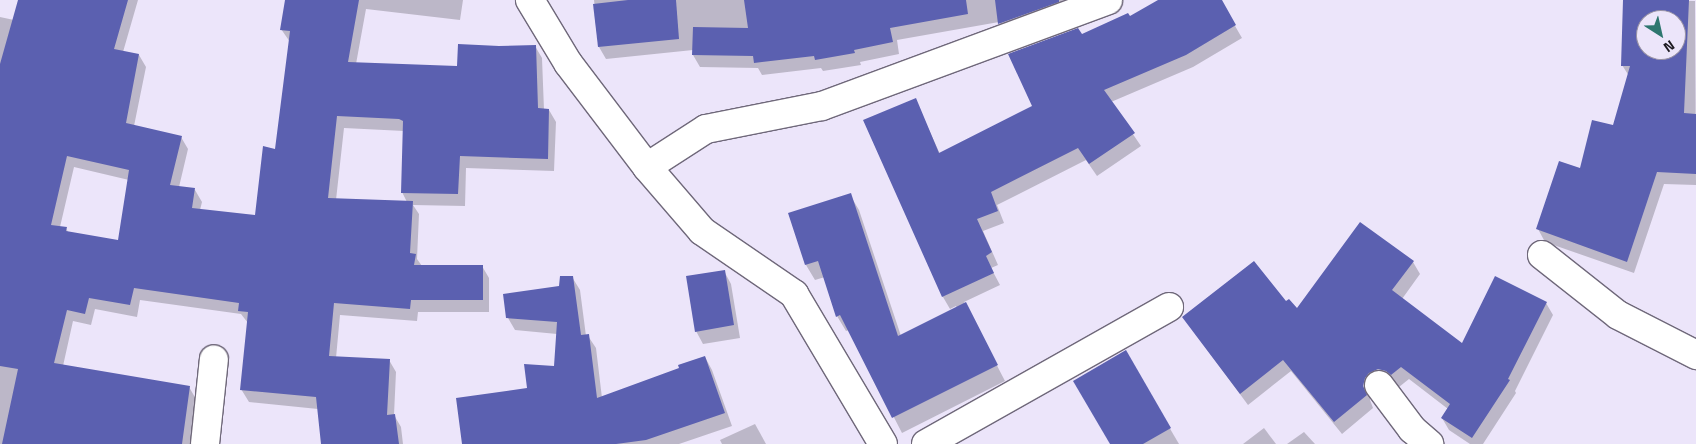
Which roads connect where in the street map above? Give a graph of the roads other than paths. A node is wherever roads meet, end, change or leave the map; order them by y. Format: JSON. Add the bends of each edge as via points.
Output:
{"nodes":[{"id":1,"x":530,"y":0,"type":"edge"},
{"id":2,"x":1108,"y":0,"type":"edge"},
{"id":3,"x":647,"y":167,"type":"junction"},
{"id":4,"x":1542,"y":255,"type":"dead end"},
{"id":5,"x":1169,"y":307,"type":"dead end"},
{"id":6,"x":1696,"y":355,"type":"edge"},
{"id":7,"x":214,"y":359,"type":"dead end"},
{"id":8,"x":1379,"y":385,"type":"dead end"},
{"id":9,"x":204,"y":444,"type":"edge"},
{"id":10,"x":883,"y":444,"type":"edge"},
{"id":11,"x":926,"y":444,"type":"edge"},
{"id":12,"x":1429,"y":444,"type":"edge"}],
"edges":[{"from":1,"to":3,"type":"street","via":[[568,63]]},
{"from":2,"to":3,"type":"street","via":[[822,106],[706,129]]},
{"from":3,"to":10,"type":"street","via":[[702,231],[794,294]]},
{"from":4,"to":6,"type":"street","via":[[1618,315]]},
{"from":5,"to":11,"type":"street"},
{"from":7,"to":9,"type":"street"},
{"from":8,"to":12,"type":"street","via":[[1412,429]]}]}
